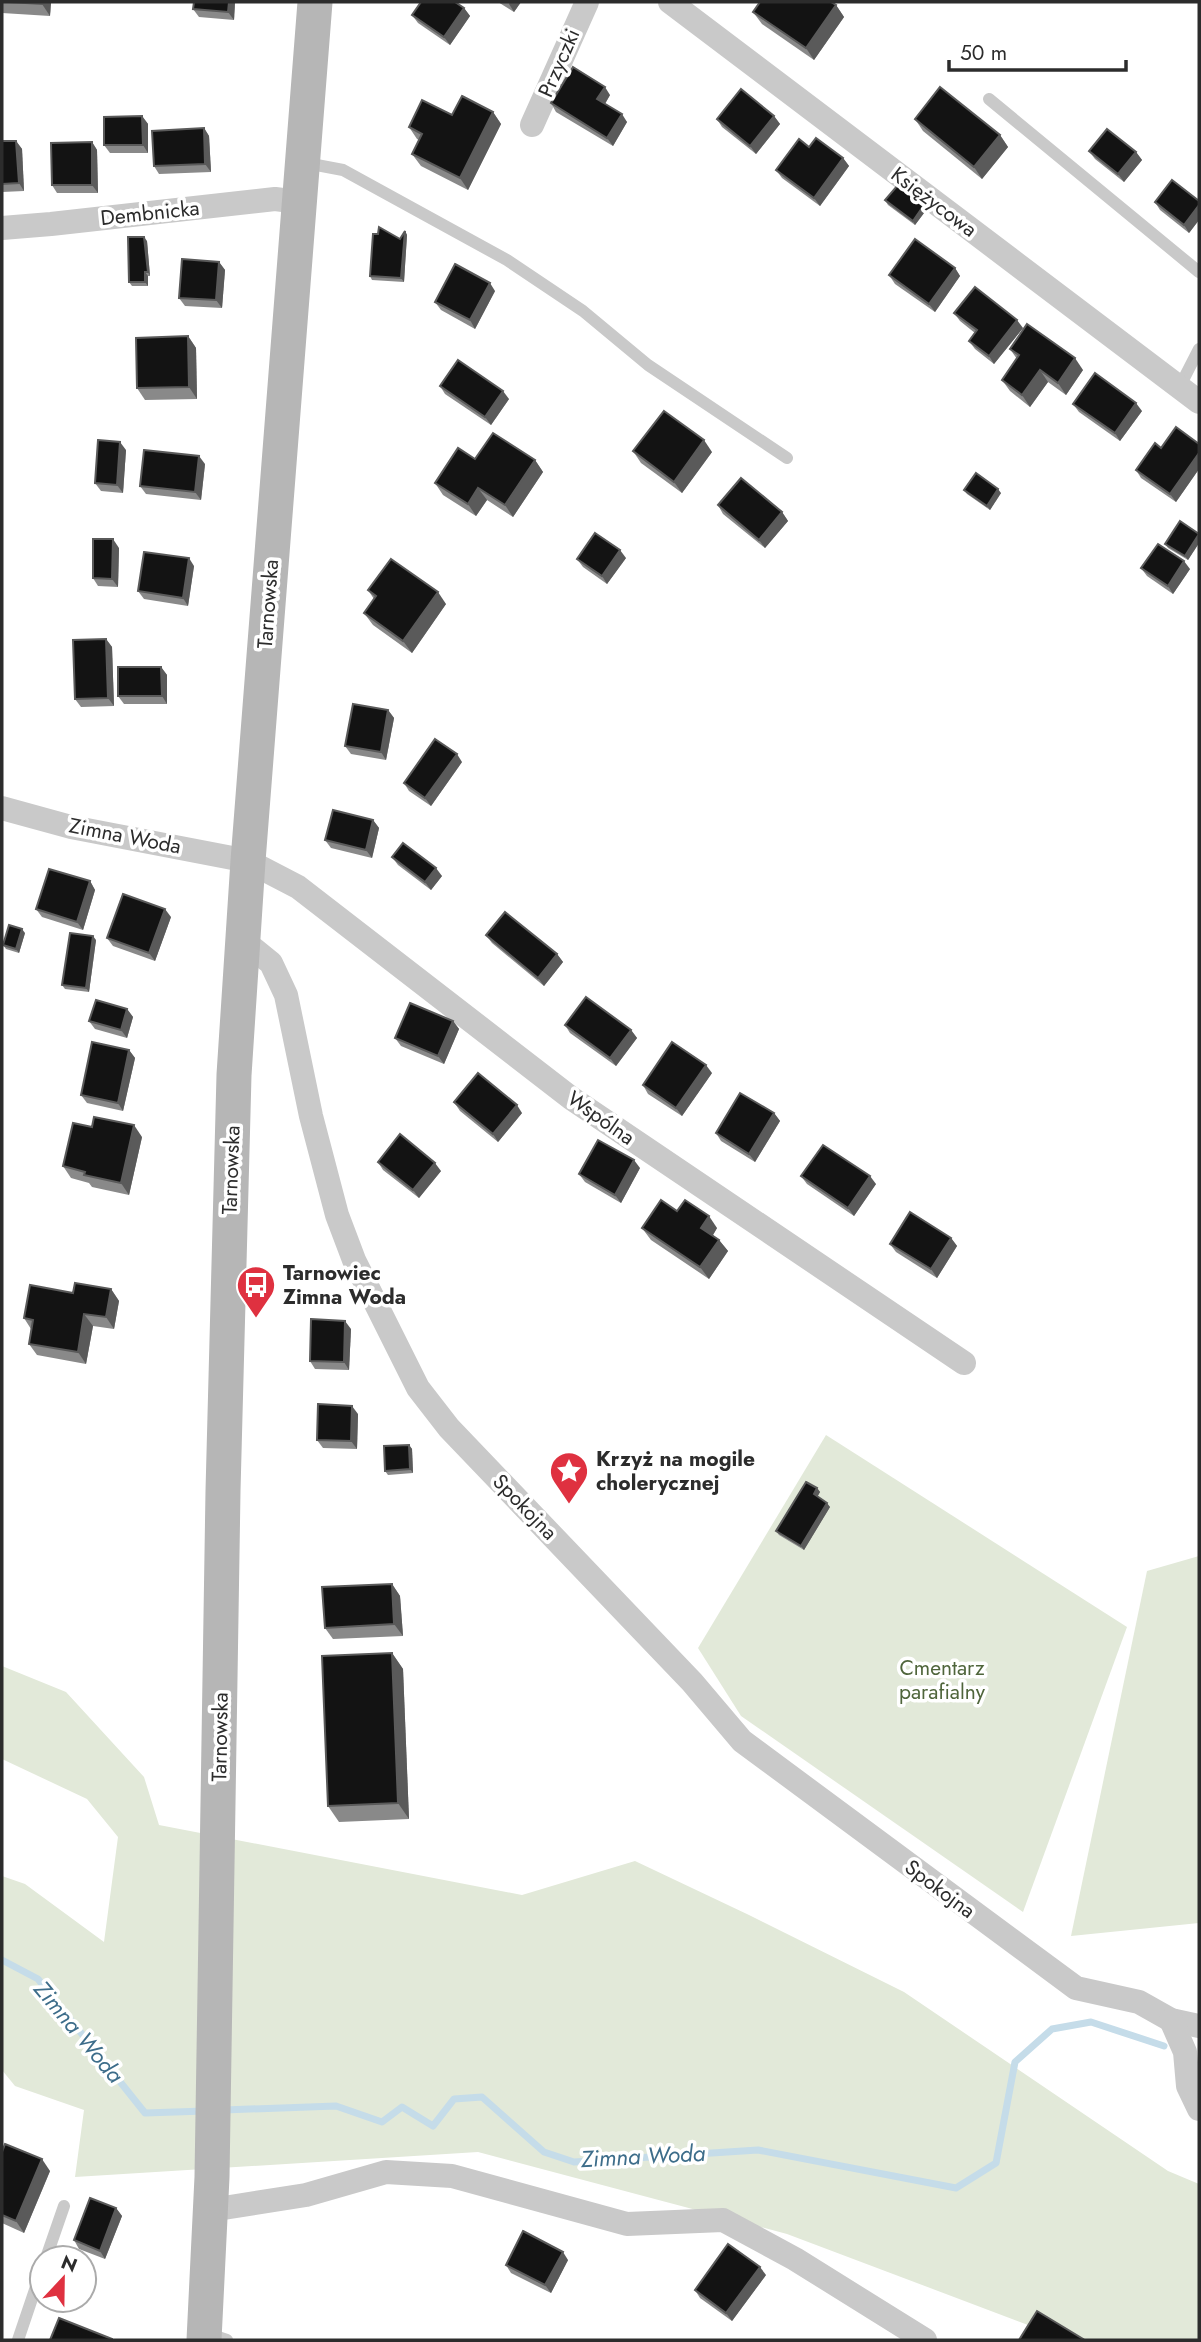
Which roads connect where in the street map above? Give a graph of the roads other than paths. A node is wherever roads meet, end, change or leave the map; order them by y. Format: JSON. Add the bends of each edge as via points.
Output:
{"nodes":[{"id":1,"x":315,"y":2,"type":"edge"},
{"id":2,"x":587,"y":2,"type":"edge"},
{"id":3,"x":670,"y":2,"type":"edge"},
{"id":4,"x":989,"y":99,"type":"dead end"},
{"id":5,"x":532,"y":125,"type":"dead end"},
{"id":6,"x":302,"y":162,"type":"junction"},
{"id":7,"x":299,"y":202,"type":"junction"},
{"id":8,"x":2,"y":228,"type":"edge"},
{"id":9,"x":1199,"y":272,"type":"edge"},
{"id":10,"x":1199,"y":349,"type":"edge"},
{"id":11,"x":1179,"y":388,"type":"junction"},
{"id":12,"x":1199,"y":402,"type":"edge"},
{"id":13,"x":787,"y":458,"type":"dead end"},
{"id":14,"x":2,"y":808,"type":"edge"},
{"id":15,"x":248,"y":862,"type":"junction"},
{"id":16,"x":242,"y":945,"type":"junction"},
{"id":17,"x":964,"y":1363,"type":"dead end"},
{"id":18,"x":1171,"y":2020,"type":"junction"},
{"id":19,"x":1199,"y":2026,"type":"edge"},
{"id":20,"x":1199,"y":2109,"type":"edge"},
{"id":21,"x":64,"y":2206,"type":"dead end"},
{"id":22,"x":211,"y":2210,"type":"junction"},
{"id":23,"x":51,"y":2244,"type":"edge"},
{"id":24,"x":28,"y":2310,"type":"edge"},
{"id":25,"x":212,"y":2338,"type":"edge"},
{"id":26,"x":18,"y":2340,"type":"edge"},
{"id":27,"x":925,"y":2340,"type":"edge"}],
"edges":[{"from":1,"to":6,"type":"main road","name":"Tarnowska"},
{"from":2,"to":5,"type":"street","name":"Przyczki"},
{"from":3,"to":11,"type":"street","name":"Księżycowa"},
{"from":4,"to":9,"type":"lane"},
{"from":6,"to":7,"type":"main road","name":"Tarnowska"},
{"from":6,"to":13,"type":"lane","via":[[344,170],[507,260],[583,311],[648,365]]},
{"from":7,"to":8,"type":"street","name":"Dembnicka","via":[[275,199]]},
{"from":7,"to":15,"type":"main road","name":"Tarnowska"},
{"from":10,"to":11,"type":"lane"},
{"from":11,"to":12,"type":"street","name":"Księżycowa"},
{"from":14,"to":15,"type":"street","name":"Zimna Woda","via":[[71,827]]},
{"from":15,"to":16,"type":"main road","name":"Tarnowska"},
{"from":15,"to":17,"type":"street","name":"Wspólna","via":[[298,887],[571,1098]]},
{"from":16,"to":18,"type":"street","name":"Spokojna","via":[[271,963],[286,995],[311,1116],[354,1260],[418,1388],[449,1428],[692,1682],[742,1741],[1076,1988],[1139,2002]]},
{"from":16,"to":22,"type":"main road","name":"Tarnowska","via":[[226,1331]]},
{"from":18,"to":19,"type":"street","name":"Spokojna"},
{"from":18,"to":20,"type":"street","via":[[1185,2052],[1188,2086]]},
{"from":21,"to":23,"type":"lane"},
{"from":22,"to":25,"type":"main road","name":"Tarnowska"},
{"from":22,"to":27,"type":"street","via":[[306,2195],[386,2172],[452,2176],[627,2224],[723,2220]]},
{"from":24,"to":26,"type":"lane"}]}
